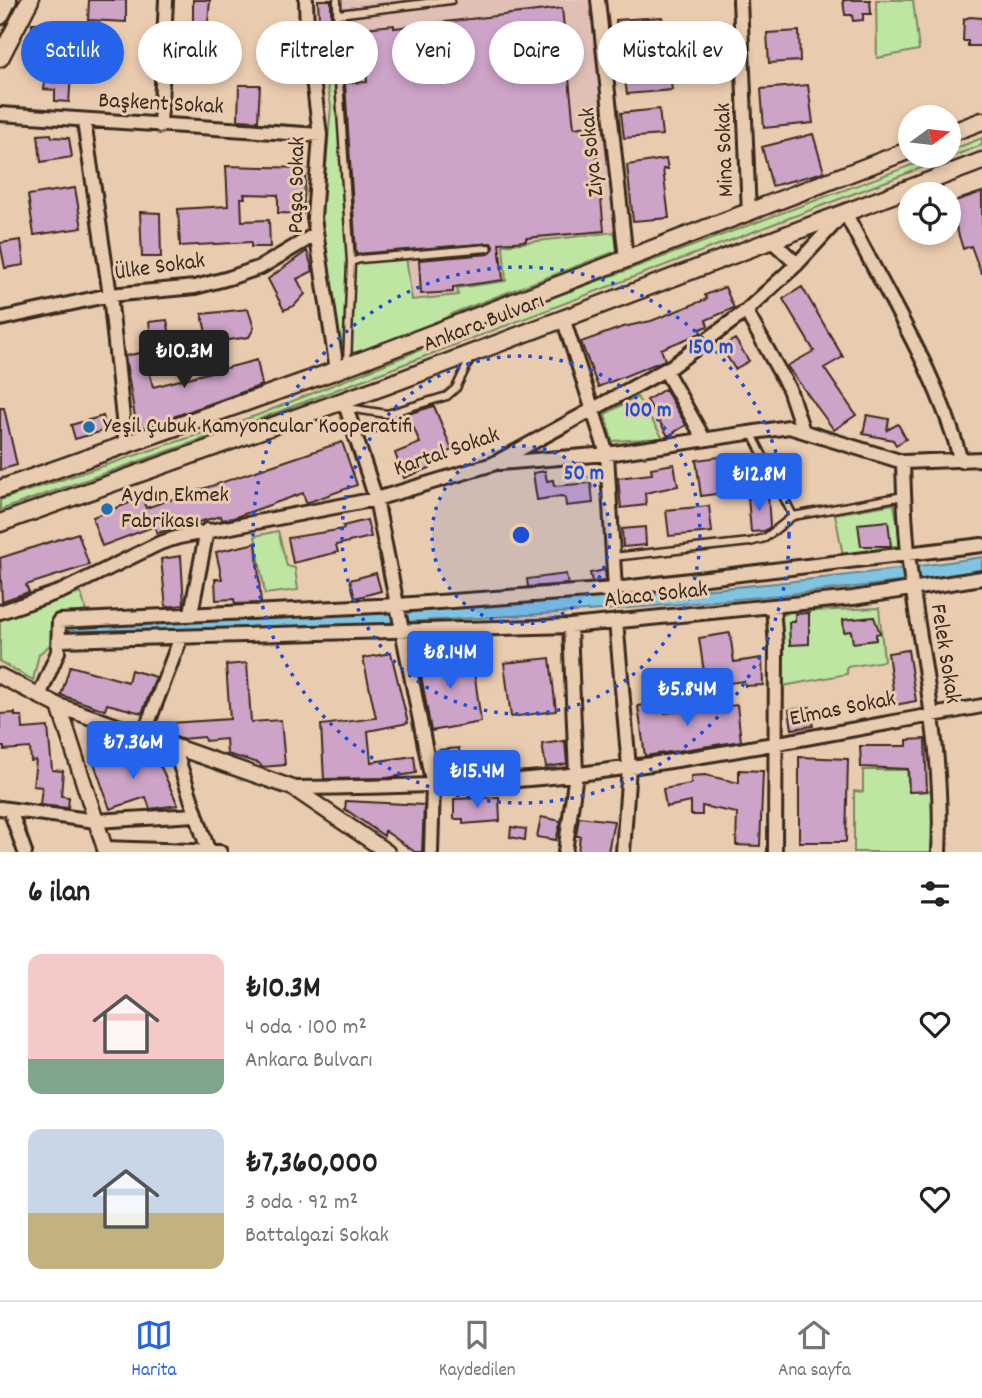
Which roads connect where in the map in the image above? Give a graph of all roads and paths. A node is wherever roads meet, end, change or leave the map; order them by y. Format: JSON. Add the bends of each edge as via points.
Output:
{"nodes":[{"id":1,"x":8,"y":0,"type":"edge"},
{"id":2,"x":30,"y":0,"type":"edge"},
{"id":3,"x":166,"y":0,"type":"edge"},
{"id":4,"x":306,"y":0,"type":"edge"},
{"id":5,"x":337,"y":0,"type":"edge"},
{"id":6,"x":451,"y":0,"type":"edge"},
{"id":7,"x":598,"y":0,"type":"edge"},
{"id":8,"x":740,"y":0,"type":"edge"},
{"id":9,"x":338,"y":14,"type":"junction"},
{"id":10,"x":0,"y":16,"type":"edge"},
{"id":11,"x":0,"y":58,"type":"edge"},
{"id":12,"x":0,"y":114,"type":"edge"},
{"id":13,"x":982,"y":121,"type":"edge"},
{"id":14,"x":84,"y":122,"type":"junction"},
{"id":15,"x":160,"y":126,"type":"junction"},
{"id":16,"x":961,"y":129,"type":"edge"},
{"id":17,"x":320,"y":135,"type":"junction"},
{"id":18,"x":898,"y":155,"type":"edge"},
{"id":19,"x":982,"y":162,"type":"edge"},
{"id":20,"x":845,"y":212,"type":"junction"},
{"id":21,"x":750,"y":214,"type":"junction"},
{"id":22,"x":316,"y":234,"type":"junction"},
{"id":23,"x":771,"y":240,"type":"junction"},
{"id":24,"x":488,"y":248,"type":"dead end"},
{"id":25,"x":626,"y":259,"type":"junction"},
{"id":26,"x":351,"y":262,"type":"junction"},
{"id":27,"x":797,"y":264,"type":"junction"},
{"id":28,"x":110,"y":295,"type":"junction"},
{"id":29,"x":746,"y":311,"type":"junction"},
{"id":30,"x":563,"y":318,"type":"junction"},
{"id":31,"x":0,"y":319,"type":"edge"},
{"id":32,"x":472,"y":354,"type":"junction"},
{"id":33,"x":342,"y":368,"type":"junction"},
{"id":34,"x":664,"y":370,"type":"junction"},
{"id":35,"x":346,"y":407,"type":"joint"},
{"id":36,"x":595,"y":410,"type":"junction"},
{"id":37,"x":802,"y":428,"type":"junction"},
{"id":38,"x":751,"y":432,"type":"junction"},
{"id":39,"x":704,"y":439,"type":"junction"},
{"id":40,"x":126,"y":447,"type":"junction"},
{"id":41,"x":607,"y":453,"type":"junction"},
{"id":42,"x":982,"y":459,"type":"edge"},
{"id":43,"x":961,"y":461,"type":"junction"},
{"id":44,"x":903,"y":462,"type":"junction"},
{"id":45,"x":493,"y":464,"type":"junction"},
{"id":46,"x":0,"y":489,"type":"edge"},
{"id":47,"x":904,"y":496,"type":"junction"},
{"id":48,"x":376,"y":499,"type":"junction"},
{"id":49,"x":793,"y":516,"type":"junction"},
{"id":50,"x":0,"y":523,"type":"edge"},
{"id":51,"x":207,"y":530,"type":"junction"},
{"id":52,"x":982,"y":545,"type":"edge"},
{"id":53,"x":613,"y":556,"type":"junction"},
{"id":54,"x":908,"y":558,"type":"junction"},
{"id":55,"x":982,"y":578,"type":"edge"},
{"id":56,"x":912,"y":588,"type":"junction"},
{"id":57,"x":615,"y":589,"type":"junction"},
{"id":58,"x":398,"y":606,"type":"junction"},
{"id":59,"x":773,"y":606,"type":"junction"},
{"id":60,"x":0,"y":612,"type":"edge"},
{"id":61,"x":191,"y":613,"type":"junction"},
{"id":62,"x":616,"y":621,"type":"junction"},
{"id":63,"x":570,"y":626,"type":"junction"},
{"id":64,"x":402,"y":627,"type":"junction"},
{"id":65,"x":181,"y":637,"type":"junction"},
{"id":66,"x":59,"y":640,"type":"junction"},
{"id":67,"x":0,"y":676,"type":"edge"},
{"id":68,"x":39,"y":696,"type":"junction"},
{"id":69,"x":59,"y":706,"type":"junction"},
{"id":70,"x":982,"y":706,"type":"edge"},
{"id":71,"x":933,"y":715,"type":"junction"},
{"id":72,"x":143,"y":736,"type":"junction"},
{"id":73,"x":775,"y":745,"type":"junction"},
{"id":74,"x":174,"y":747,"type":"junction"},
{"id":75,"x":629,"y":767,"type":"junction"},
{"id":76,"x":576,"y":774,"type":"junction"},
{"id":77,"x":433,"y":786,"type":"junction"},
{"id":78,"x":293,"y":788,"type":"junction"},
{"id":79,"x":5,"y":809,"type":"edge"},
{"id":80,"x":195,"y":815,"type":"junction"},
{"id":81,"x":96,"y":821,"type":"junction"},
{"id":82,"x":105,"y":850,"type":"edge"},
{"id":83,"x":214,"y":851,"type":"edge"},
{"id":84,"x":25,"y":852,"type":"edge"},
{"id":85,"x":387,"y":852,"type":"edge"},
{"id":86,"x":431,"y":852,"type":"edge"},
{"id":87,"x":565,"y":852,"type":"edge"},
{"id":88,"x":623,"y":852,"type":"edge"},
{"id":89,"x":775,"y":852,"type":"edge"},
{"id":90,"x":939,"y":852,"type":"edge"}],
"edges":[{"from":1,"to":10,"type":"main road"},
{"from":2,"to":11,"type":"main road"},
{"from":3,"to":15,"type":"street"},
{"from":4,"to":17,"type":"street","name":"Paşa Sokak"},
{"from":5,"to":9,"type":"lane"},
{"from":6,"to":9,"type":"lane"},
{"from":7,"to":25,"type":"street","name":"Ziya Sokak"},
{"from":8,"to":21,"type":"street","name":"Mina Sokak"},
{"from":9,"to":26,"type":"lane"},
{"from":12,"to":14,"type":"street","name":"Başkent Sokak"},
{"from":13,"to":16,"type":"main road"},
{"from":14,"to":15,"type":"street","name":"Başkent Sokak"},
{"from":14,"to":28,"type":"street"},
{"from":15,"to":17,"type":"street","name":"Başkent Sokak"},
{"from":17,"to":22,"type":"street","name":"Paşa Sokak"},
{"from":18,"to":21,"type":"main road","name":"Ankara Bulvarı"},
{"from":19,"to":20,"type":"main road","name":"Ankara Bulvarı"},
{"from":20,"to":23,"type":"main road","name":"Ankara Bulvarı"},
{"from":20,"to":27,"type":"street","name":"Kartal Sokak"},
{"from":20,"to":43,"type":"street","via":[[939,390]]},
{"from":21,"to":25,"type":"main road","name":"Ankara Bulvarı"},
{"from":22,"to":28,"type":"street","name":"Ülke Sokak","via":[[261,267],[229,278],[195,287]]},
{"from":22,"to":33,"type":"street","name":"Paşa Sokak"},
{"from":23,"to":27,"type":"street"},
{"from":23,"to":30,"type":"main road","name":"Ankara Bulvarı"},
{"from":24,"to":26,"type":"lane"},
{"from":25,"to":33,"type":"main road","name":"Ankara Bulvarı"},
{"from":26,"to":33,"type":"lane"},
{"from":27,"to":29,"type":"street","name":"Kartal Sokak"},
{"from":28,"to":31,"type":"street","name":"Ülke Sokak"},
{"from":28,"to":40,"type":"street"},
{"from":29,"to":34,"type":"street","name":"Kartal Sokak"},
{"from":29,"to":37,"type":"street","via":[[789,389]]},
{"from":30,"to":32,"type":"main road","name":"Ankara Bulvarı"},
{"from":30,"to":36,"type":"street"},
{"from":32,"to":35,"type":"lane","via":[[456,388],[447,396],[387,414]]},
{"from":32,"to":50,"type":"main road","name":"Ankara Bulvarı"},
{"from":33,"to":40,"type":"main road","name":"Ankara Bulvarı"},
{"from":34,"to":36,"type":"street","name":"Kartal Sokak"},
{"from":34,"to":39,"type":"street"},
{"from":35,"to":48,"type":"street"},
{"from":36,"to":41,"type":"street"},
{"from":36,"to":45,"type":"street","name":"Kartal Sokak"},
{"from":37,"to":38,"type":"street"},
{"from":37,"to":44,"type":"street"},
{"from":38,"to":39,"type":"street"},
{"from":38,"to":49,"type":"lane"},
{"from":39,"to":41,"type":"street"},
{"from":40,"to":46,"type":"main road","name":"Ankara Bulvarı"},
{"from":41,"to":45,"type":"street"},
{"from":41,"to":53,"type":"street"},
{"from":42,"to":43,"type":"street"},
{"from":43,"to":44,"type":"street"},
{"from":44,"to":47,"type":"street"},
{"from":45,"to":48,"type":"street","name":"Kartal Sokak"},
{"from":47,"to":49,"type":"lane"},
{"from":47,"to":54,"type":"street"},
{"from":48,"to":51,"type":"street","name":"Kartal Sokak"},
{"from":48,"to":58,"type":"street"},
{"from":49,"to":53,"type":"lane","via":[[765,538],[750,542]]},
{"from":51,"to":60,"type":"street","name":"Kartal Sokak","via":[[160,543],[62,590]]},
{"from":51,"to":61,"type":"street"},
{"from":52,"to":54,"type":"street"},
{"from":53,"to":57,"type":"street"},
{"from":54,"to":56,"type":"street","name":"Felek Sokak"},
{"from":54,"to":57,"type":"street"},
{"from":55,"to":56,"type":"street","name":"Alaca Sokak"},
{"from":56,"to":59,"type":"street","name":"Alaca Sokak"},
{"from":56,"to":71,"type":"street","name":"Felek Sokak"},
{"from":57,"to":58,"type":"street"},
{"from":58,"to":61,"type":"street"},
{"from":58,"to":64,"type":"street"},
{"from":59,"to":62,"type":"street","name":"Alaca Sokak"},
{"from":59,"to":73,"type":"street"},
{"from":61,"to":66,"type":"street","via":[[59,621]]},
{"from":62,"to":63,"type":"street","name":"Alaca Sokak"},
{"from":62,"to":75,"type":"street"},
{"from":63,"to":64,"type":"street","name":"Alaca Sokak"},
{"from":63,"to":76,"type":"street"},
{"from":64,"to":65,"type":"street","name":"Alaca Sokak"},
{"from":64,"to":77,"type":"street"},
{"from":65,"to":66,"type":"street","name":"Alaca Sokak"},
{"from":65,"to":72,"type":"street"},
{"from":66,"to":68,"type":"street"},
{"from":67,"to":68,"type":"street"},
{"from":68,"to":69,"type":"street"},
{"from":69,"to":72,"type":"street"},
{"from":69,"to":81,"type":"street"},
{"from":70,"to":71,"type":"street","name":"Elmas Sokak"},
{"from":71,"to":73,"type":"street","name":"Elmas Sokak"},
{"from":71,"to":90,"type":"street","name":"Felek Sokak"},
{"from":72,"to":74,"type":"street"},
{"from":73,"to":75,"type":"street","name":"Elmas Sokak"},
{"from":73,"to":89,"type":"street"},
{"from":74,"to":78,"type":"street"},
{"from":74,"to":80,"type":"street"},
{"from":75,"to":76,"type":"street","name":"Elmas Sokak"},
{"from":75,"to":88,"type":"street"},
{"from":76,"to":77,"type":"street","name":"Elmas Sokak"},
{"from":76,"to":87,"type":"street"},
{"from":77,"to":78,"type":"street","name":"Elmas Sokak"},
{"from":77,"to":86,"type":"street"},
{"from":78,"to":85,"type":"street"},
{"from":79,"to":81,"type":"street"},
{"from":79,"to":84,"type":"street"},
{"from":80,"to":81,"type":"street"},
{"from":80,"to":83,"type":"street"},
{"from":81,"to":82,"type":"street"},
{"from":82,"to":83,"type":"street"}]}
